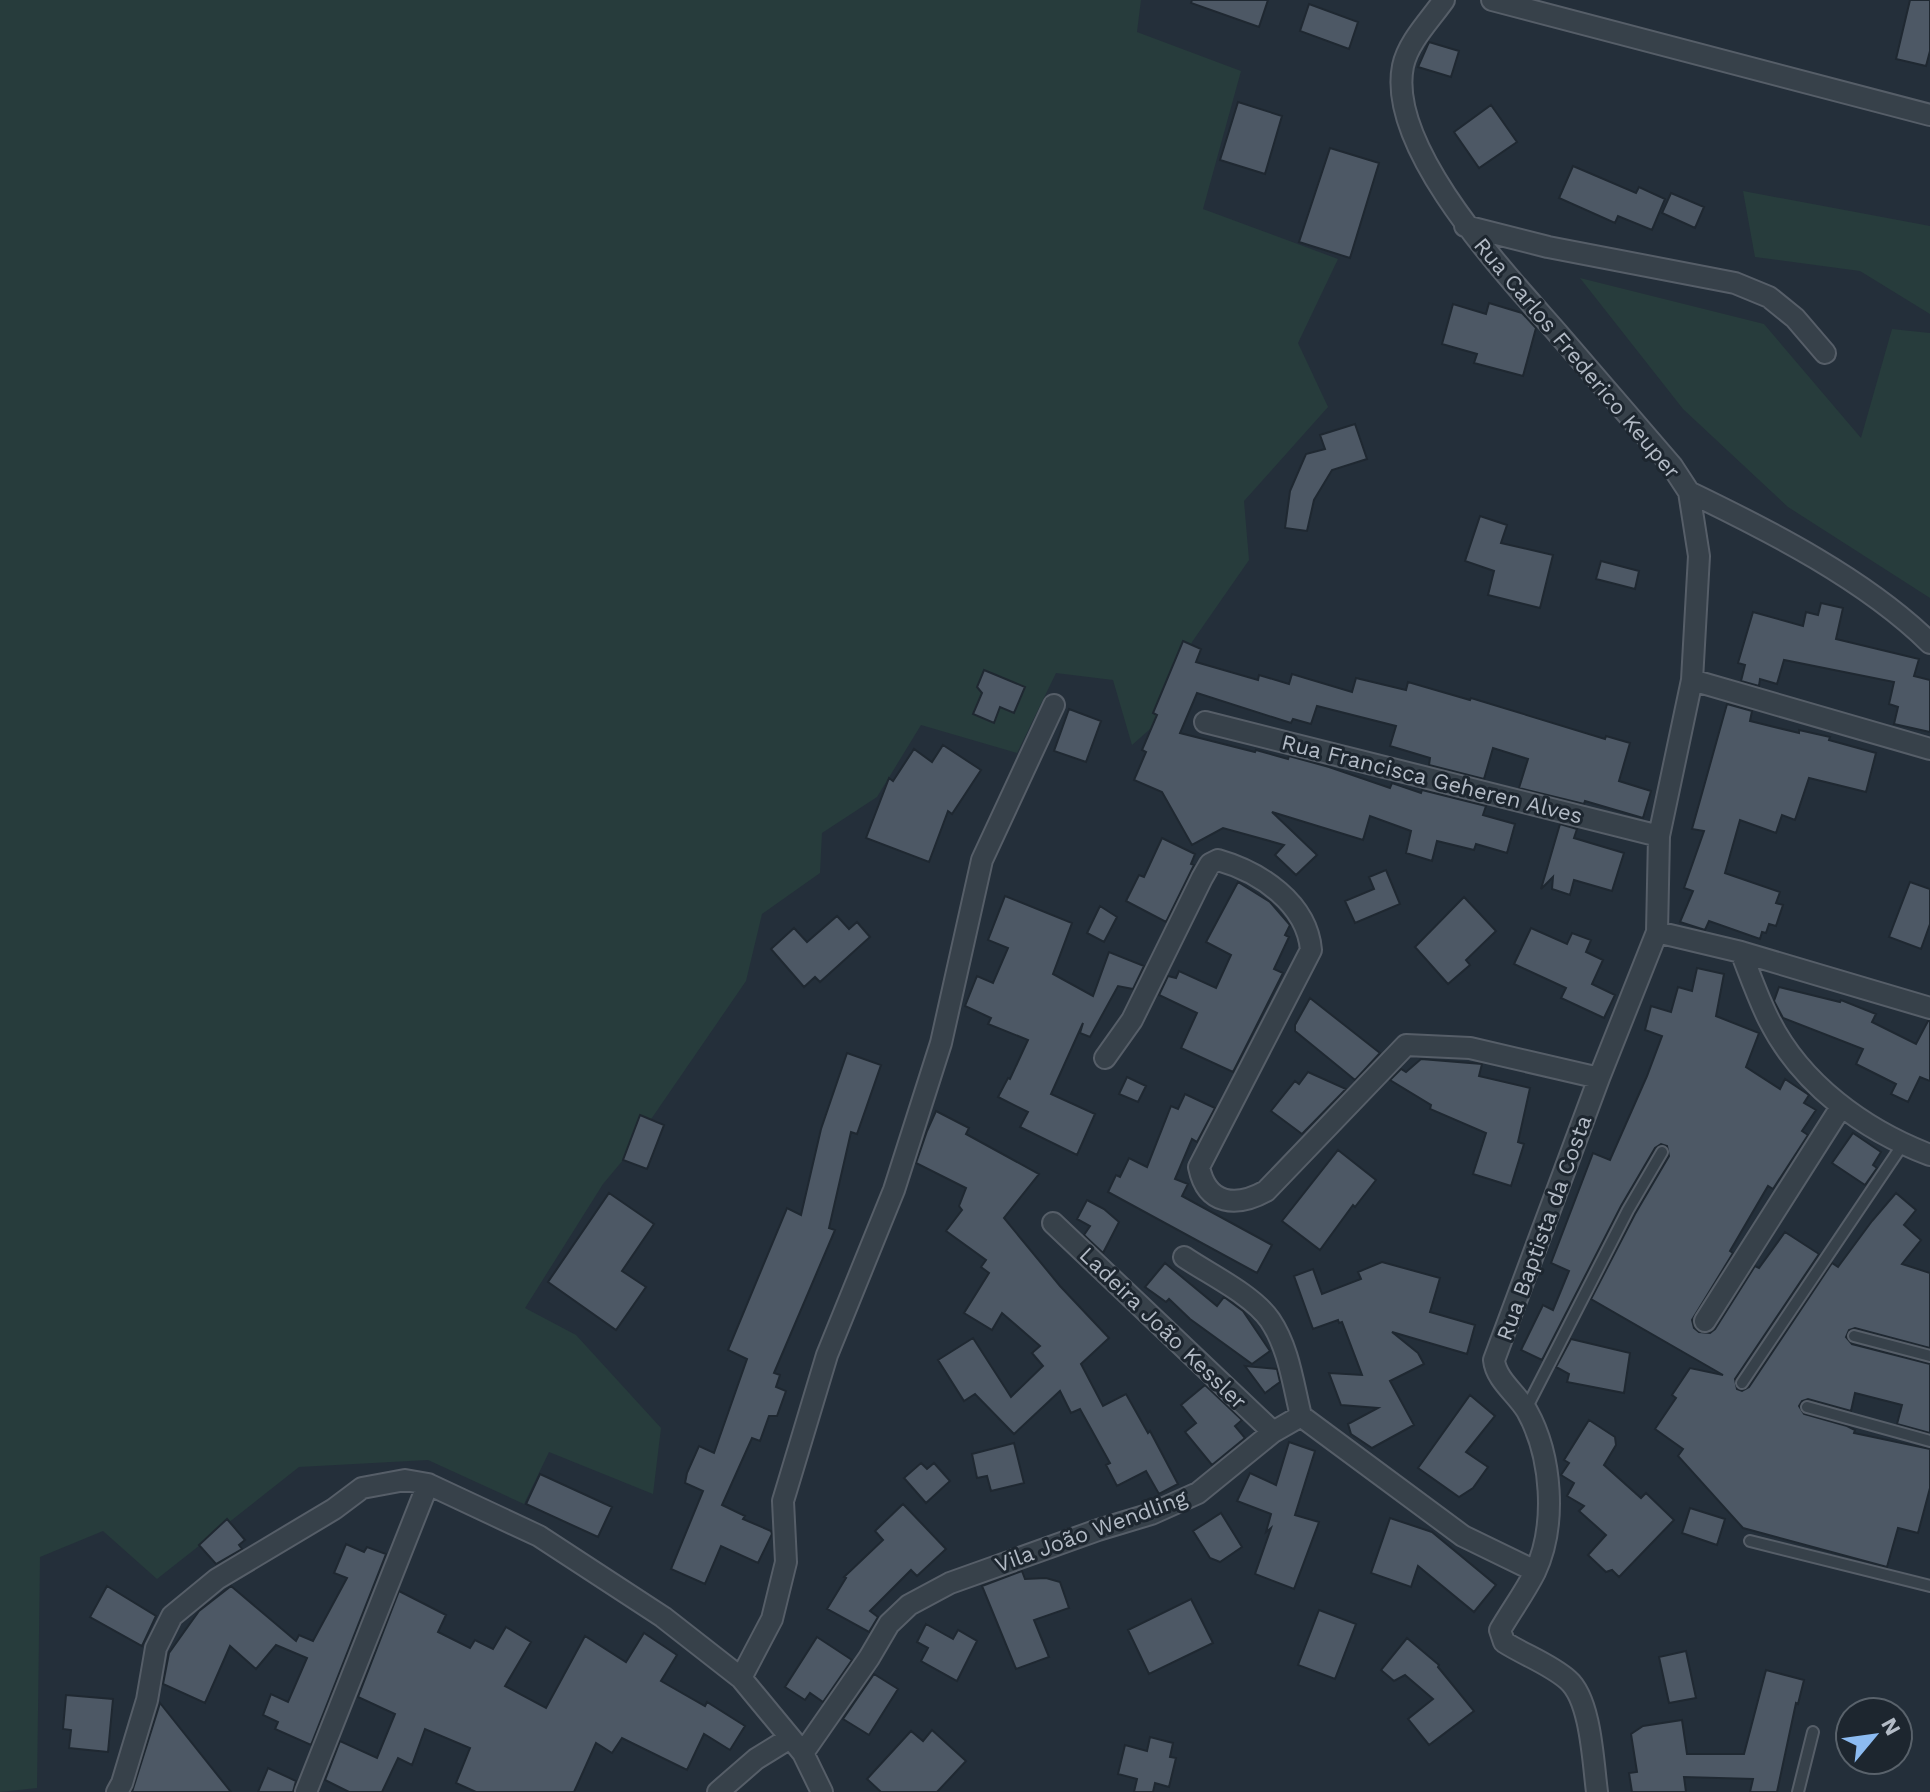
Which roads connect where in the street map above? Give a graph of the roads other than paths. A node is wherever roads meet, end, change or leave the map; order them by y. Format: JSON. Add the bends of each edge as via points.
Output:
{"nodes":[{"id":1,"x":1444,"y":0,"type":"edge"},
{"id":2,"x":1492,"y":0,"type":"edge"},
{"id":3,"x":1930,"y":115,"type":"edge"},
{"id":4,"x":1465,"y":226,"type":"junction"},
{"id":5,"x":1825,"y":353,"type":"dead end"},
{"id":6,"x":1689,"y":492,"type":"junction"},
{"id":7,"x":1930,"y":643,"type":"edge"},
{"id":8,"x":1692,"y":680,"type":"junction"},
{"id":9,"x":1054,"y":705,"type":"dead end"},
{"id":10,"x":1205,"y":722,"type":"dead end"},
{"id":11,"x":1930,"y":749,"type":"edge"},
{"id":12,"x":1659,"y":836,"type":"junction"},
{"id":13,"x":1657,"y":932,"type":"junction"},
{"id":14,"x":1741,"y":952,"type":"junction"},
{"id":15,"x":1930,"y":1008,"type":"edge"},
{"id":16,"x":1105,"y":1058,"type":"dead end"},
{"id":17,"x":1599,"y":1078,"type":"junction"},
{"id":18,"x":1841,"y":1107,"type":"junction"},
{"id":19,"x":1903,"y":1144,"type":"junction"},
{"id":20,"x":1662,"y":1152,"type":"dead end"},
{"id":21,"x":1930,"y":1155,"type":"edge"},
{"id":22,"x":1053,"y":1223,"type":"dead end"},
{"id":23,"x":1184,"y":1257,"type":"dead end"},
{"id":24,"x":1705,"y":1321,"type":"dead end"},
{"id":25,"x":1854,"y":1336,"type":"dead end"},
{"id":26,"x":1930,"y":1356,"type":"edge"},
{"id":27,"x":1742,"y":1383,"type":"dead end"},
{"id":28,"x":1807,"y":1407,"type":"dead end"},
{"id":29,"x":1526,"y":1409,"type":"junction"},
{"id":30,"x":1301,"y":1416,"type":"junction"},
{"id":31,"x":1273,"y":1432,"type":"junction"},
{"id":32,"x":1930,"y":1441,"type":"edge"},
{"id":33,"x":428,"y":1484,"type":"junction"},
{"id":34,"x":1750,"y":1541,"type":"dead end"},
{"id":35,"x":1535,"y":1571,"type":"junction"},
{"id":36,"x":1930,"y":1586,"type":"edge"},
{"id":37,"x":741,"y":1678,"type":"junction"},
{"id":38,"x":1813,"y":1732,"type":"dead end"},
{"id":39,"x":796,"y":1746,"type":"junction"},
{"id":40,"x":117,"y":1792,"type":"edge"},
{"id":41,"x":306,"y":1792,"type":"edge"},
{"id":42,"x":718,"y":1792,"type":"edge"},
{"id":43,"x":822,"y":1792,"type":"edge"},
{"id":44,"x":1597,"y":1792,"type":"edge"},
{"id":45,"x":1798,"y":1792,"type":"edge"}],
"edges":[{"from":1,"to":4,"type":"street","name":"Rua Carlos Frederico Keuper","via":[[1410,47],[1401,90],[1421,150]]},
{"from":2,"to":3,"type":"street"},
{"from":4,"to":5,"type":"street","via":[[1735,283],[1769,297]]},
{"from":4,"to":6,"type":"street","name":"Rua Carlos Frederico Keuper","via":[[1663,454]]},
{"from":6,"to":7,"type":"street","via":[[1853,582]]},
{"from":6,"to":8,"type":"street","name":"Rua Carlos Frederico Keuper","via":[[1699,556]]},
{"from":8,"to":11,"type":"street"},
{"from":8,"to":12,"type":"street","name":"Rua Carlos Frederico Keuper"},
{"from":9,"to":37,"type":"street","via":[[982,860],[941,1043],[894,1190],[827,1355],[783,1501],[786,1562],[772,1619]]},
{"from":10,"to":12,"type":"street","name":"Rua Francisca Geheren Alves"},
{"from":12,"to":13,"type":"street","name":"Rua Carlos Frederico Keuper"},
{"from":13,"to":14,"type":"street"},
{"from":13,"to":17,"type":"street","name":"Rua Baptista da Costa"},
{"from":14,"to":15,"type":"street"},
{"from":14,"to":18,"type":"street","via":[[1770,1021],[1795,1061]]},
{"from":16,"to":17,"type":"street","via":[[1132,1020],[1202,878],[1218,860],[1242,867],[1291,905],[1303,919],[1311,950],[1199,1167],[1214,1195],[1227,1201],[1249,1200],[1266,1191],[1406,1045],[1470,1048]]},
{"from":17,"to":29,"type":"street","name":"Rua Baptista da Costa","via":[[1494,1360],[1495,1369]]},
{"from":18,"to":19,"type":"street"},
{"from":18,"to":24,"type":"street"},
{"from":19,"to":21,"type":"street"},
{"from":19,"to":27,"type":"lane"},
{"from":20,"to":29,"type":"lane"},
{"from":22,"to":31,"type":"street","name":"Ladeira João Kessler"},
{"from":23,"to":30,"type":"street","via":[[1270,1320],[1285,1347]]},
{"from":25,"to":26,"type":"lane"},
{"from":28,"to":32,"type":"lane"},
{"from":29,"to":35,"type":"street","name":"Rua Baptista da Costa","via":[[1545,1465],[1548,1505],[1546,1536]]},
{"from":30,"to":31,"type":"street","name":"Vila João Wendling"},
{"from":30,"to":35,"type":"street","via":[[1463,1536]]},
{"from":31,"to":39,"type":"street","name":"Vila João Wendling","via":[[1198,1493],[950,1583],[909,1605]]},
{"from":33,"to":37,"type":"street","via":[[539,1536],[663,1617]]},
{"from":33,"to":40,"type":"street","via":[[405,1480],[362,1488],[217,1579],[172,1616],[156,1648],[147,1700]]},
{"from":33,"to":41,"type":"street"},
{"from":34,"to":36,"type":"lane"},
{"from":35,"to":44,"type":"street","name":"Rua Baptista da Costa","via":[[1500,1635],[1578,1690]]},
{"from":37,"to":39,"type":"street"},
{"from":38,"to":45,"type":"lane"},
{"from":39,"to":42,"type":"street","via":[[756,1759]]},
{"from":39,"to":43,"type":"street"}]}
